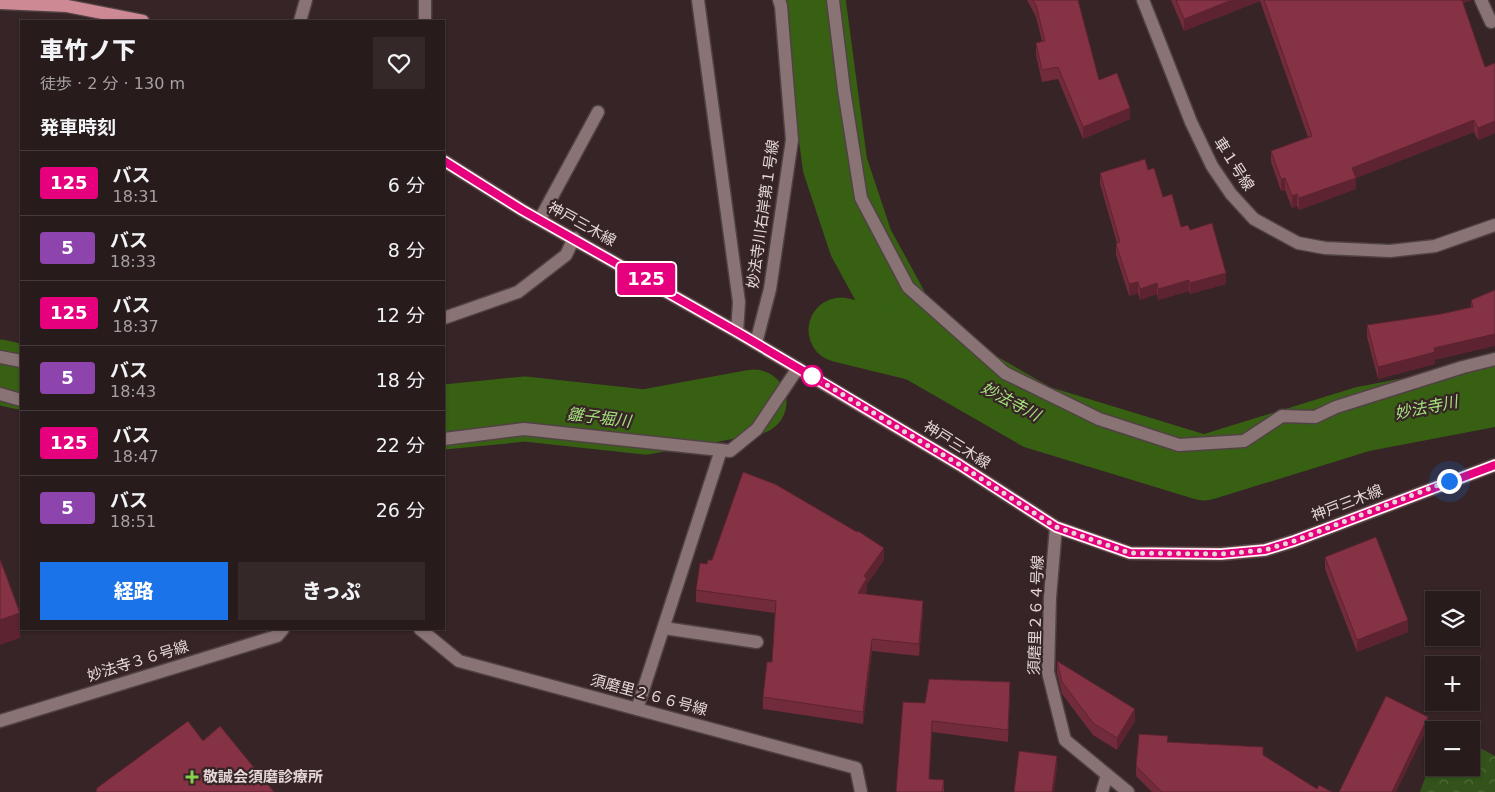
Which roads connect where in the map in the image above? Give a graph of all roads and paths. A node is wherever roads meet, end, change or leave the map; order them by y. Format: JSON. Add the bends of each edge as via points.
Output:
{"nodes":[{"id":1,"x":306,"y":0,"type":"edge"},
{"id":2,"x":425,"y":0,"type":"edge"},
{"id":3,"x":698,"y":0,"type":"edge"},
{"id":4,"x":779,"y":0,"type":"edge"},
{"id":5,"x":833,"y":0,"type":"edge"},
{"id":6,"x":1143,"y":0,"type":"edge"},
{"id":7,"x":1481,"y":0,"type":"edge"},
{"id":8,"x":0,"y":3,"type":"edge"},
{"id":9,"x":138,"y":20,"type":"edge"},
{"id":10,"x":300,"y":20,"type":"edge"},
{"id":11,"x":425,"y":20,"type":"edge"},
{"id":12,"x":1491,"y":22,"type":"dead end"},
{"id":13,"x":598,"y":112,"type":"dead end"},
{"id":14,"x":445,"y":162,"type":"edge"},
{"id":15,"x":540,"y":219,"type":"junction"},
{"id":16,"x":1495,"y":225,"type":"edge"},
{"id":17,"x":574,"y":238,"type":"junction"},
{"id":18,"x":445,"y":318,"type":"edge"},
{"id":19,"x":737,"y":332,"type":"junction"},
{"id":20,"x":756,"y":343,"type":"junction"},
{"id":21,"x":0,"y":357,"type":"edge"},
{"id":22,"x":1495,"y":360,"type":"edge"},
{"id":23,"x":20,"y":361,"type":"edge"},
{"id":24,"x":798,"y":368,"type":"junction"},
{"id":25,"x":0,"y":394,"type":"edge"},
{"id":26,"x":20,"y":400,"type":"edge"},
{"id":27,"x":445,"y":440,"type":"edge"},
{"id":28,"x":721,"y":450,"type":"junction"},
{"id":29,"x":1495,"y":465,"type":"edge"},
{"id":30,"x":1056,"y":527,"type":"junction"},
{"id":31,"x":664,"y":628,"type":"junction"},
{"id":32,"x":282,"y":630,"type":"edge"},
{"id":33,"x":421,"y":630,"type":"edge"},
{"id":34,"x":756,"y":642,"type":"dead end"},
{"id":35,"x":637,"y":709,"type":"junction"},
{"id":36,"x":0,"y":721,"type":"edge"},
{"id":37,"x":1107,"y":775,"type":"junction"},
{"id":38,"x":861,"y":792,"type":"edge"},
{"id":39,"x":1102,"y":792,"type":"edge"},
{"id":40,"x":1128,"y":792,"type":"edge"}],
"edges":[{"from":1,"to":10,"type":"street"},
{"from":2,"to":11,"type":"street"},
{"from":3,"to":19,"type":"street","via":[[739,302]]},
{"from":4,"to":20,"type":"street","name":"妙法寺川右岸第１号線","via":[[792,140],[770,288]]},
{"from":5,"to":22,"type":"street","via":[[861,198],[908,287],[1005,373],[1099,419],[1179,445],[1244,441],[1282,416],[1315,417],[1336,406]]},
{"from":6,"to":16,"type":"street","name":"車１号線","via":[[1191,122],[1212,166],[1254,219],[1298,243],[1325,248],[1390,251],[1435,246]]},
{"from":7,"to":12,"type":"street"},
{"from":8,"to":9,"type":"main road","via":[[67,6]]},
{"from":13,"to":15,"type":"street"},
{"from":14,"to":15,"type":"main road","name":"神戸三木線"},
{"from":15,"to":17,"type":"main road","name":"神戸三木線"},
{"from":17,"to":18,"type":"street","via":[[566,255],[518,292]]},
{"from":17,"to":19,"type":"main road","name":"神戸三木線"},
{"from":19,"to":20,"type":"main road","name":"神戸三木線"},
{"from":20,"to":24,"type":"main road","name":"神戸三木線"},
{"from":21,"to":23,"type":"street"},
{"from":24,"to":28,"type":"street","via":[[757,429],[730,451]]},
{"from":24,"to":30,"type":"main road","name":"神戸三木線"},
{"from":25,"to":26,"type":"street"},
{"from":27,"to":28,"type":"street","via":[[524,429]]},
{"from":28,"to":31,"type":"street"},
{"from":29,"to":30,"type":"main road","name":"神戸三木線","via":[[1265,550],[1221,554],[1130,553]]},
{"from":30,"to":37,"type":"street","name":"須磨里２６４号線","via":[[1048,672],[1065,740]]},
{"from":31,"to":34,"type":"street"},
{"from":31,"to":35,"type":"street"},
{"from":32,"to":36,"type":"street","name":"妙法寺３６号線","via":[[277,636]]},
{"from":33,"to":35,"type":"street","name":"須磨里２６６号線","via":[[459,661]]},
{"from":35,"to":38,"type":"street","name":"須磨里２６６号線","via":[[856,768]]},
{"from":37,"to":39,"type":"street"},
{"from":37,"to":40,"type":"street","name":"須磨里２６４号線"}]}
